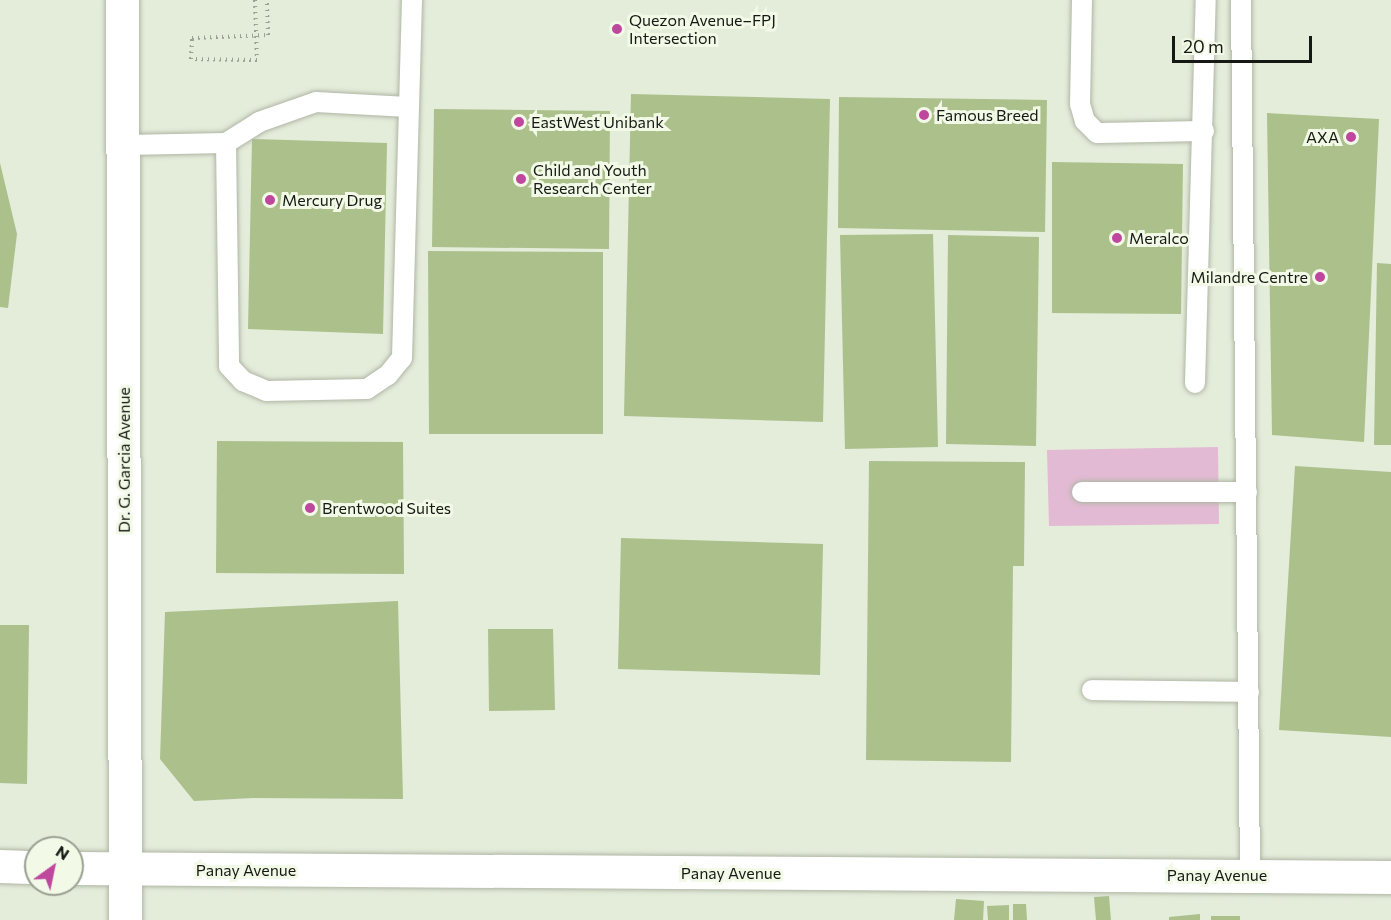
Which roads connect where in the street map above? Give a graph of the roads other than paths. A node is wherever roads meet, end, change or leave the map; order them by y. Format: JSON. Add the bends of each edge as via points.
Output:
{"nodes":[{"id":1,"x":122,"y":0,"type":"edge"},
{"id":2,"x":412,"y":0,"type":"edge"},
{"id":3,"x":1082,"y":0,"type":"edge"},
{"id":4,"x":1206,"y":0,"type":"edge"},
{"id":5,"x":1241,"y":0,"type":"edge"},
{"id":6,"x":408,"y":107,"type":"junction"},
{"id":7,"x":1204,"y":131,"type":"junction"},
{"id":8,"x":226,"y":143,"type":"junction"},
{"id":9,"x":125,"y":145,"type":"junction"},
{"id":10,"x":1195,"y":383,"type":"dead end"},
{"id":11,"x":1082,"y":492,"type":"dead end"},
{"id":12,"x":1247,"y":492,"type":"junction"},
{"id":13,"x":1092,"y":690,"type":"dead end"},
{"id":14,"x":1249,"y":692,"type":"junction"},
{"id":15,"x":0,"y":866,"type":"edge"},
{"id":16,"x":24,"y":867,"type":"edge"},
{"id":17,"x":84,"y":868,"type":"edge"},
{"id":18,"x":124,"y":869,"type":"junction"},
{"id":19,"x":1250,"y":875,"type":"junction"},
{"id":20,"x":1391,"y":876,"type":"edge"},
{"id":21,"x":125,"y":920,"type":"edge"}],
"edges":[{"from":1,"to":9,"type":"street","name":"Dr. G. Garcia Avenue"},
{"from":2,"to":6,"type":"lane"},
{"from":3,"to":7,"type":"lane","via":[[1080,104],[1085,122],[1097,133]]},
{"from":4,"to":7,"type":"lane"},
{"from":5,"to":12,"type":"lane"},
{"from":6,"to":8,"type":"lane","via":[[316,102],[259,122]]},
{"from":6,"to":8,"type":"lane","via":[[402,358],[388,375],[367,389],[266,391],[243,381],[229,366]]},
{"from":7,"to":10,"type":"lane"},
{"from":8,"to":9,"type":"lane"},
{"from":9,"to":18,"type":"street","name":"Dr. G. Garcia Avenue"},
{"from":11,"to":12,"type":"lane"},
{"from":12,"to":14,"type":"lane"},
{"from":13,"to":14,"type":"lane"},
{"from":14,"to":19,"type":"lane"},
{"from":15,"to":16,"type":"street"},
{"from":17,"to":18,"type":"street","name":"Panay Avenue"},
{"from":18,"to":19,"type":"street","name":"Panay Avenue"},
{"from":18,"to":21,"type":"street","name":"Dr. G. Garcia Avenue"},
{"from":19,"to":20,"type":"street","name":"Panay Avenue"}]}
